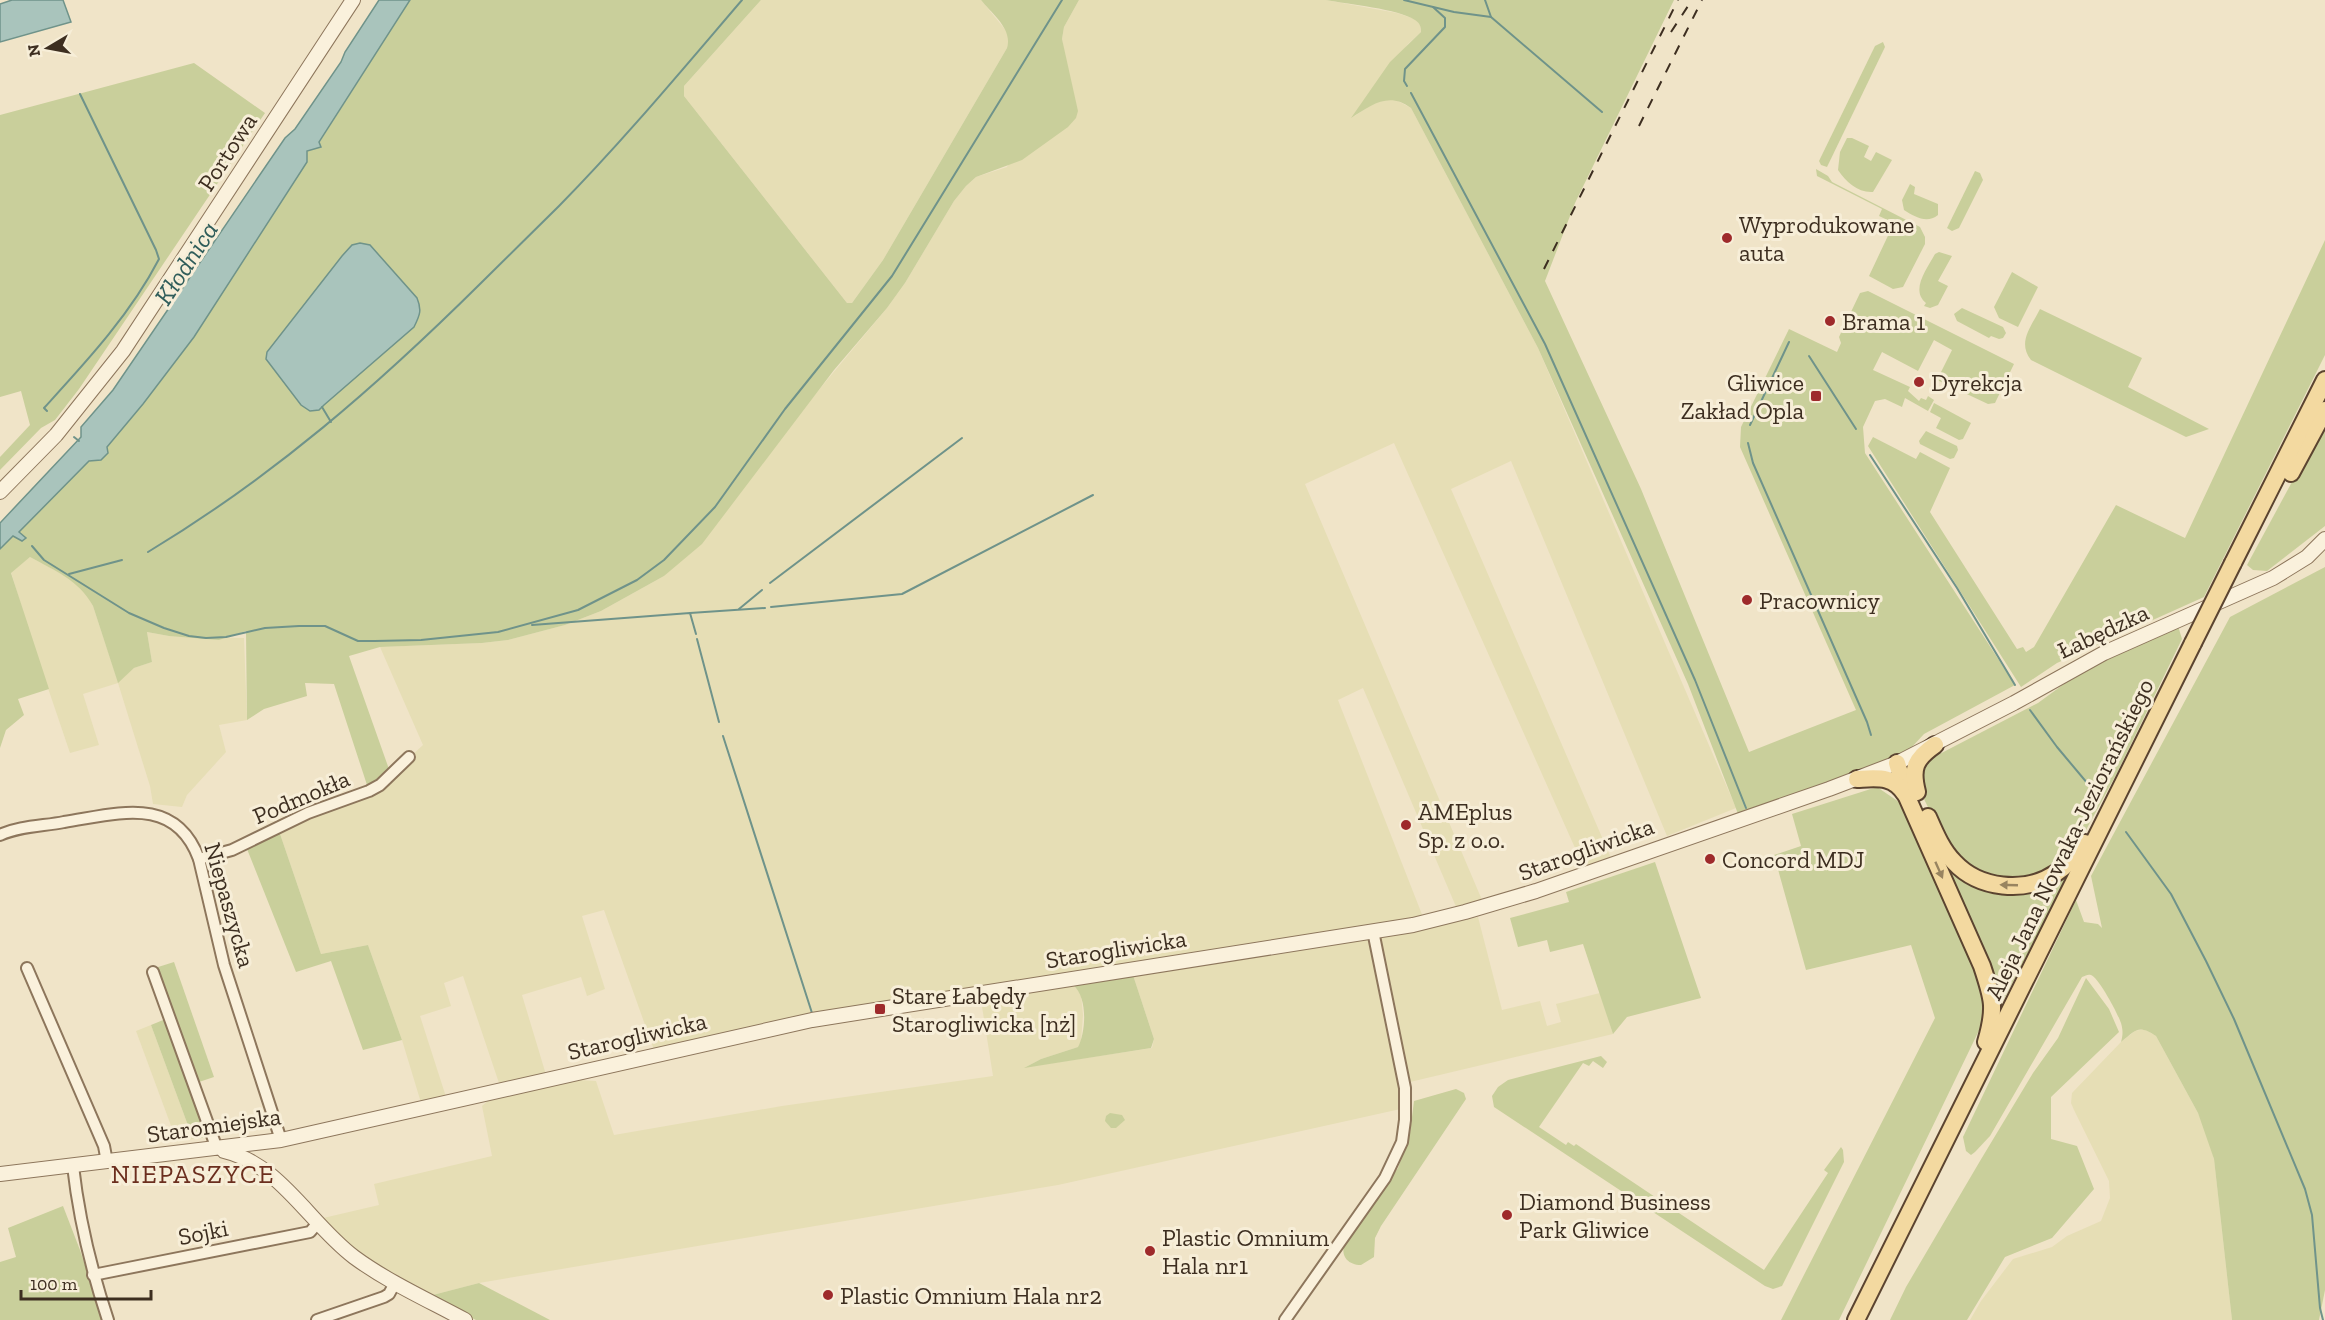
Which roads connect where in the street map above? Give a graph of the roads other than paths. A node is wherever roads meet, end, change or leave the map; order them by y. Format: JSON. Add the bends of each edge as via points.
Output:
{"nodes":[{"id":1,"x":353,"y":0,"type":"edge"},
{"id":2,"x":2325,"y":380,"type":"edge"},
{"id":3,"x":2325,"y":410,"type":"edge"},
{"id":4,"x":0,"y":492,"type":"edge"},
{"id":5,"x":2323,"y":542,"type":"edge"},
{"id":6,"x":2234,"y":563,"type":"junction"},
{"id":7,"x":1935,"y":745,"type":"junction"},
{"id":8,"x":409,"y":757,"type":"dead end"},
{"id":9,"x":1897,"y":763,"type":"junction"},
{"id":10,"x":1857,"y":779,"type":"junction"},
{"id":11,"x":1912,"y":794,"type":"junction"},
{"id":12,"x":2114,"y":801,"type":"junction"},
{"id":13,"x":0,"y":835,"type":"edge"},
{"id":14,"x":199,"y":859,"type":"junction"},
{"id":15,"x":1373,"y":931,"type":"junction"},
{"id":16,"x":27,"y":968,"type":"dead end"},
{"id":17,"x":153,"y":972,"type":"dead end"},
{"id":18,"x":1975,"y":1080,"type":"junction"},
{"id":19,"x":327,"y":1130,"type":"joint"},
{"id":20,"x":281,"y":1140,"type":"junction"},
{"id":21,"x":261,"y":1143,"type":"junction"},
{"id":22,"x":217,"y":1149,"type":"junction"},
{"id":23,"x":107,"y":1162,"type":"junction"},
{"id":24,"x":72,"y":1166,"type":"junction"},
{"id":25,"x":262,"y":1167,"type":"junction"},
{"id":26,"x":0,"y":1174,"type":"edge"},
{"id":27,"x":317,"y":1224,"type":"junction"},
{"id":28,"x":93,"y":1275,"type":"junction"},
{"id":29,"x":395,"y":1283,"type":"junction"},
{"id":30,"x":443,"y":1315,"type":"edge"},
{"id":31,"x":108,"y":1320,"type":"edge"},
{"id":32,"x":317,"y":1320,"type":"edge"},
{"id":33,"x":465,"y":1320,"type":"edge"},
{"id":34,"x":1285,"y":1320,"type":"edge"},
{"id":35,"x":1856,"y":1320,"type":"edge"}],
"edges":[{"from":1,"to":4,"type":"street","name":"Portowa","via":[[123,351],[56,435]]},
{"from":2,"to":6,"type":"main road","name":"Aleja Jana Nowaka-Jeziorańskiego"},
{"from":3,"to":6,"type":"main road","via":[[2247,555]]},
{"from":5,"to":7,"type":"street","name":"Łabędzka","via":[[2273,578],[2104,653]]},
{"from":6,"to":12,"type":"main road","name":"Aleja Jana Nowaka-Jeziorańskiego","bridge":true},
{"from":7,"to":9,"type":"street","name":"Łabędzka"},
{"from":7,"to":11,"type":"main road","via":[[1924,753],[1914,771]]},
{"from":8,"to":14,"type":"street","name":"Podmokła","via":[[369,791],[308,813],[231,850]]},
{"from":9,"to":10,"type":"street","name":"Starogliwicka"},
{"from":9,"to":11,"type":"main road"},
{"from":10,"to":11,"type":"main road","via":[[1891,780]]},
{"from":10,"to":15,"type":"street","name":"Starogliwicka","via":[[1510,900]]},
{"from":12,"to":11,"type":"main road","one_way":true,"via":[[2076,855],[2054,875],[2027,885],[2003,885],[1987,884],[1952,861]]},
{"from":11,"to":18,"type":"main road","one_way":true,"via":[[1991,993],[1994,1016]]},
{"from":12,"to":18,"type":"main road","name":"Aleja Jana Nowaka-Jeziorańskiego"},
{"from":13,"to":14,"type":"street","name":"Niepaszycka","via":[[139,811],[174,822],[194,846]]},
{"from":14,"to":20,"type":"street","name":"Niepaszycka","via":[[224,965]]},
{"from":15,"to":19,"type":"street","name":"Starogliwicka","via":[[812,1020]]},
{"from":15,"to":34,"type":"street","via":[[1405,1088],[1402,1142],[1385,1178]]},
{"from":16,"to":23,"type":"street","via":[[104,1146]]},
{"from":17,"to":22,"type":"street"},
{"from":18,"to":35,"type":"main road","name":"Aleja Jana Nowaka-Jeziorańskiego"},
{"from":19,"to":20,"type":"street","name":"Staromiejska"},
{"from":20,"to":21,"type":"street","name":"Staromiejska"},
{"from":21,"to":22,"type":"street","name":"Staromiejska"},
{"from":21,"to":25,"type":"street","via":[[255,1160]]},
{"from":22,"to":23,"type":"street","name":"Staromiejska"},
{"from":22,"to":25,"type":"street"},
{"from":23,"to":24,"type":"street","name":"Staromiejska"},
{"from":24,"to":26,"type":"street","name":"Staromiejska"},
{"from":24,"to":28,"type":"street"},
{"from":25,"to":27,"type":"street"},
{"from":27,"to":28,"type":"street","name":"Sojki","via":[[310,1232]]},
{"from":27,"to":29,"type":"street","via":[[352,1255]]},
{"from":28,"to":31,"type":"street"},
{"from":29,"to":30,"type":"street"},
{"from":29,"to":32,"type":"street","via":[[384,1297]]},
{"from":30,"to":33,"type":"street"}]}
